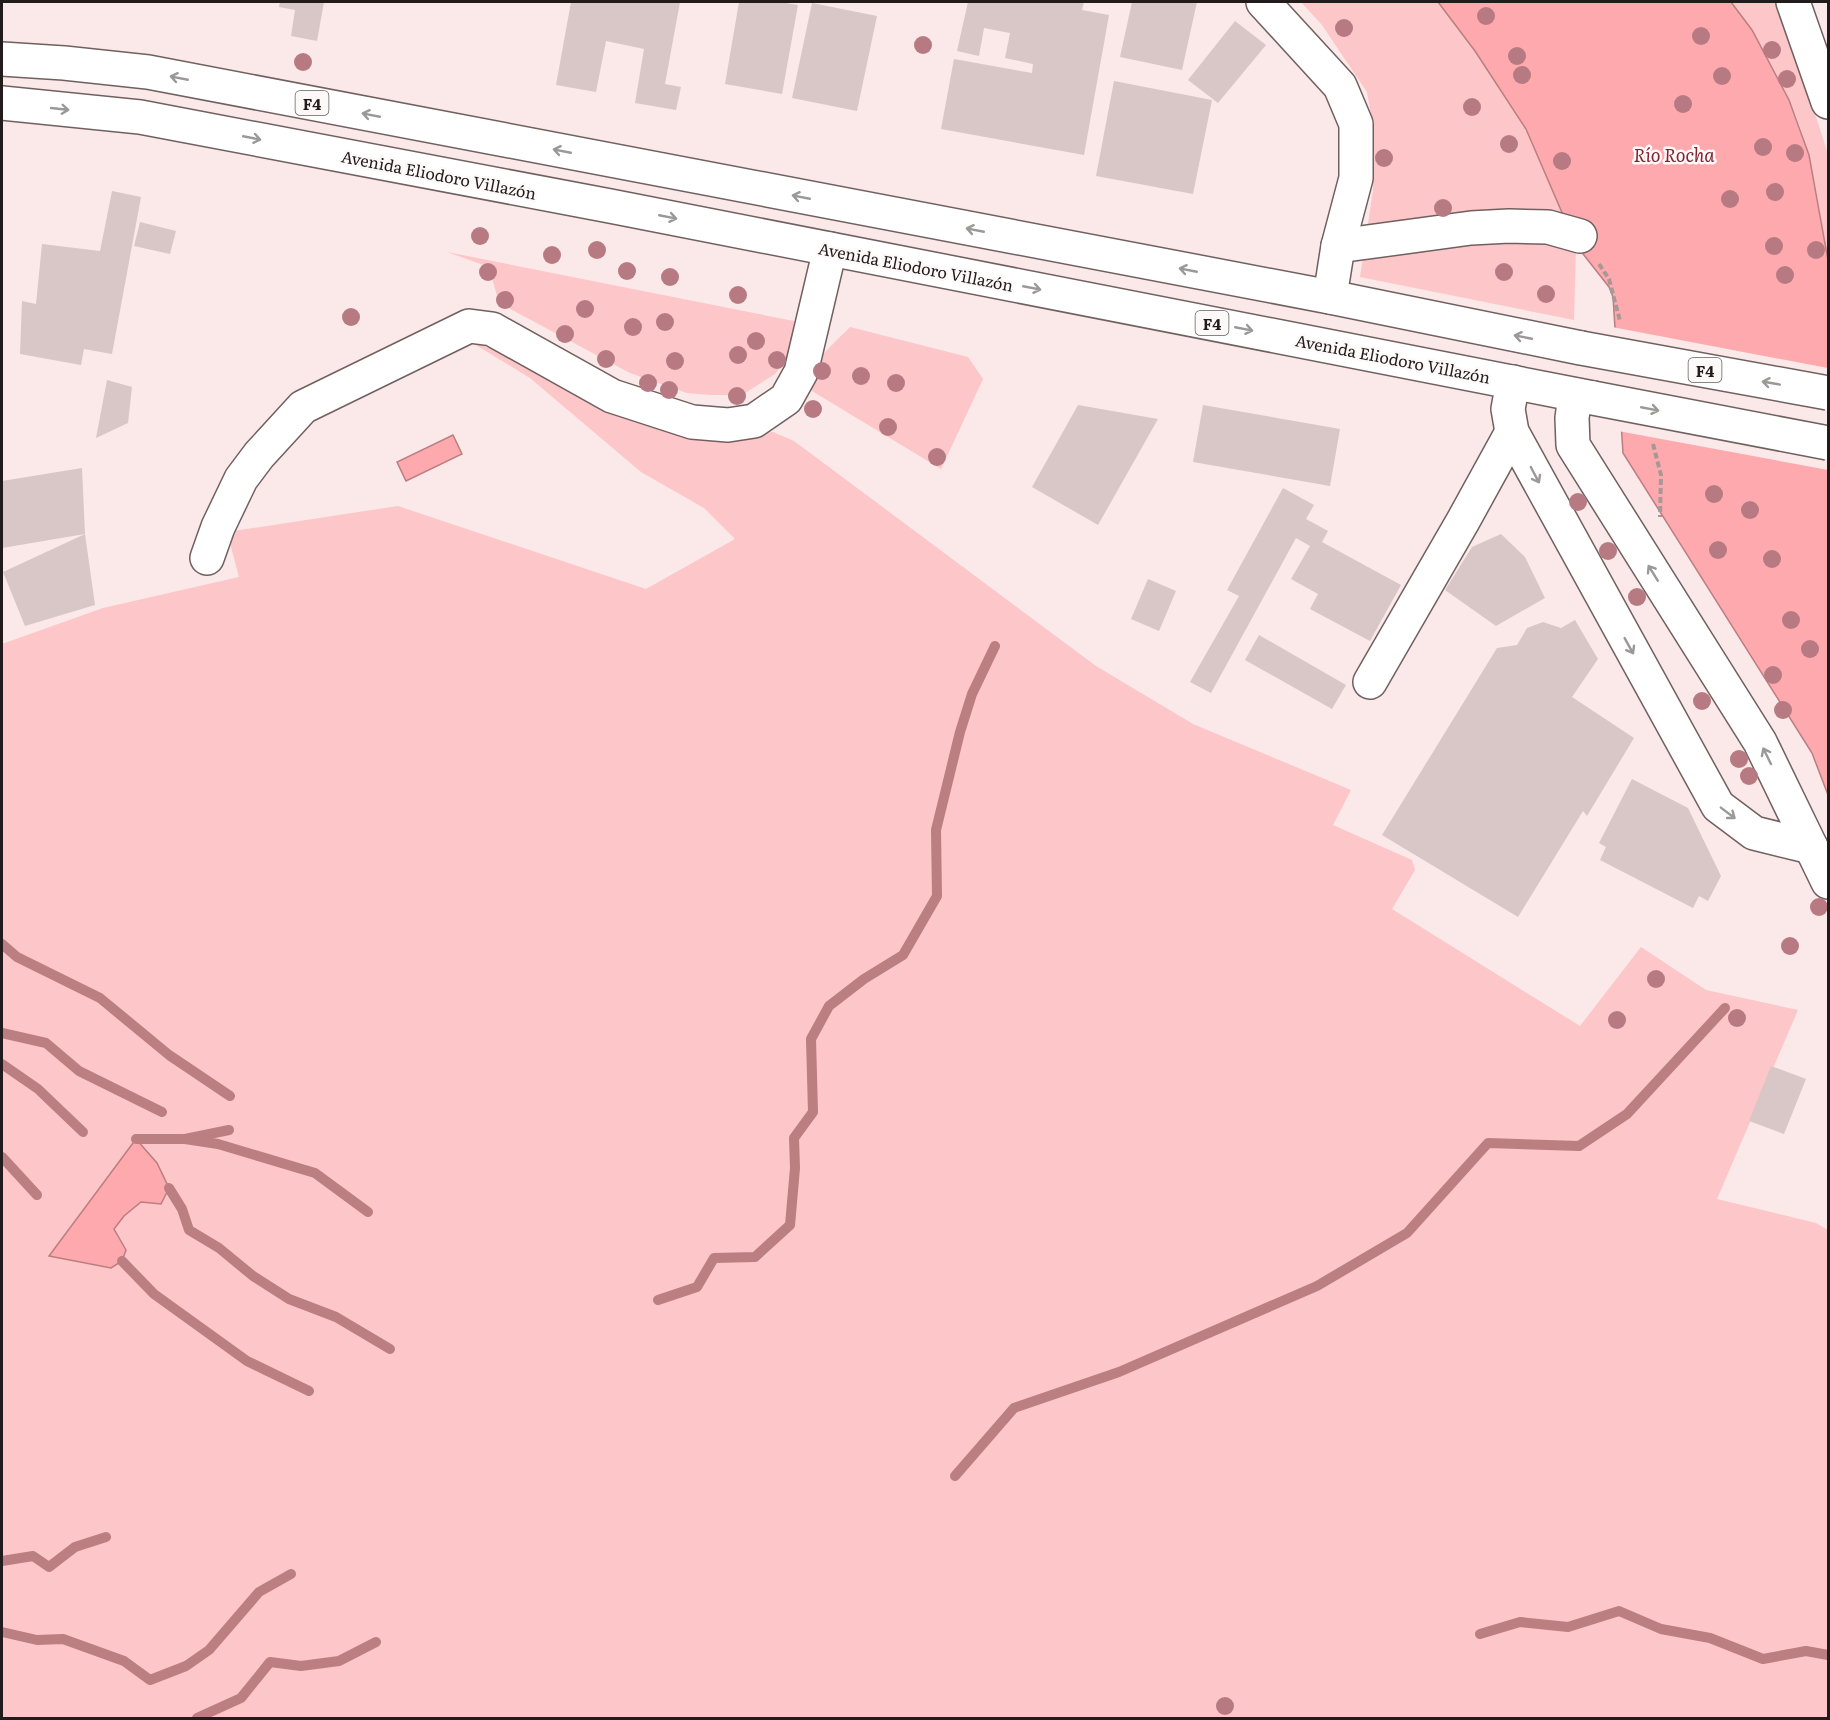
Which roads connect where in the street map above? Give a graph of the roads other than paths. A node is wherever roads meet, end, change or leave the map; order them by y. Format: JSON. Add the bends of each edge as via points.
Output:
{"nodes":[{"id":1,"x":1263,"y":2,"type":"edge"},
{"id":2,"x":1793,"y":2,"type":"edge"},
{"id":3,"x":2,"y":59,"type":"edge"},
{"id":4,"x":1828,"y":102,"type":"edge"},
{"id":5,"x":2,"y":103,"type":"edge"},
{"id":6,"x":1580,"y":236,"type":"dead end"},
{"id":7,"x":1338,"y":246,"type":"junction"},
{"id":8,"x":830,"y":249,"type":"junction"},
{"id":9,"x":1330,"y":297,"type":"junction"},
{"id":10,"x":1513,"y":382,"type":"junction"},
{"id":11,"x":1828,"y":393,"type":"edge"},
{"id":12,"x":1584,"y":397,"type":"junction"},
{"id":13,"x":1512,"y":432,"type":"junction"},
{"id":14,"x":1828,"y":443,"type":"edge"},
{"id":15,"x":207,"y":558,"type":"dead end"},
{"id":16,"x":1370,"y":682,"type":"dead end"},
{"id":17,"x":1811,"y":847,"type":"junction"},
{"id":18,"x":1828,"y":882,"type":"edge"}],
"edges":[{"from":1,"to":7,"type":"main road","via":[[1340,86],[1356,124],[1356,178]]},
{"from":2,"to":4,"type":"main road"},
{"from":9,"to":3,"type":"main road","number":"F4","one_way":true,"via":[[148,72]]},
{"from":5,"to":8,"type":"main road","name":"Avenida Eliodoro Villazón","number":"F4","one_way":true,"via":[[140,117]]},
{"from":6,"to":7,"type":"main road","via":[[1548,227],[1509,226]]},
{"from":7,"to":9,"type":"main road"},
{"from":8,"to":10,"type":"main road","name":"Avenida Eliodoro Villazón","number":"F4","one_way":true},
{"from":8,"to":15,"type":"main road","via":[[801,372],[786,399],[754,420],[728,425],[692,422],[612,396],[492,329],[469,326],[303,407],[241,479]]},
{"from":11,"to":9,"type":"main road","number":"F4","one_way":true,"bridge":true},
{"from":10,"to":12,"type":"main road","name":"Avenida Eliodoro Villazón","number":"F4"},
{"from":10,"to":13,"type":"main road","via":[[1508,409]]},
{"from":12,"to":14,"type":"main road","name":"Avenida Eliodoro Villazón","number":"F4","one_way":true,"bridge":true},
{"from":17,"to":12,"type":"main road","one_way":true,"via":[[1760,742],[1573,445],[1572,418]]},
{"from":13,"to":16,"type":"main road"},
{"from":13,"to":17,"type":"main road","one_way":true,"via":[[1718,806],[1754,833]]},
{"from":17,"to":18,"type":"main road"}]}
